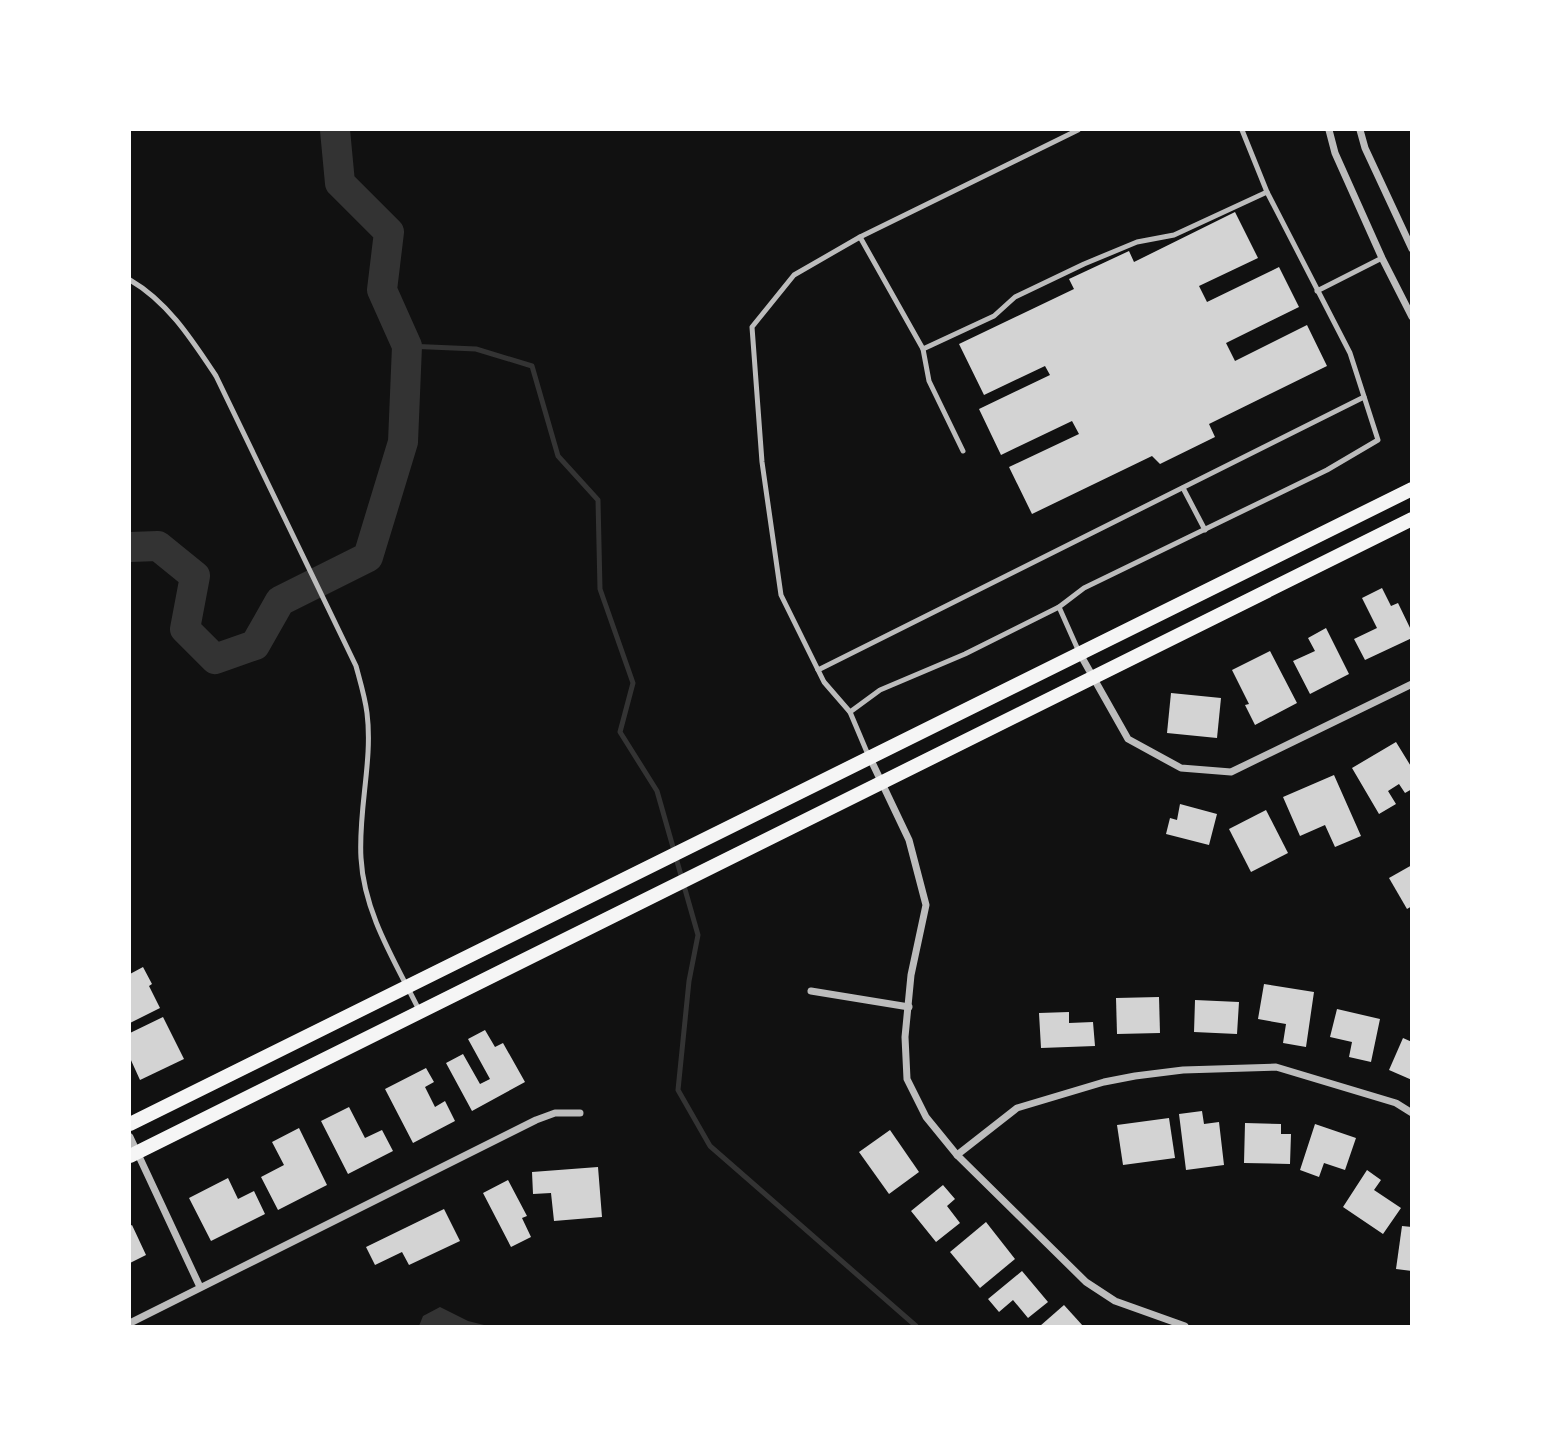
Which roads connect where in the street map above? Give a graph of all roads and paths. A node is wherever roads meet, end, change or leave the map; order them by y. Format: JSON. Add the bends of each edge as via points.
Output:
{"nodes":[{"id":1,"x":1079,"y":130,"type":"edge"},
{"id":2,"x":1242,"y":130,"type":"edge"},
{"id":3,"x":1329,"y":130,"type":"edge"},
{"id":4,"x":1360,"y":130,"type":"edge"},
{"id":5,"x":1266,"y":192,"type":"junction"},
{"id":6,"x":860,"y":237,"type":"junction"},
{"id":7,"x":1412,"y":249,"type":"edge"},
{"id":8,"x":1382,"y":258,"type":"junction"},
{"id":9,"x":130,"y":281,"type":"edge"},
{"id":10,"x":1317,"y":291,"type":"junction"},
{"id":11,"x":1412,"y":317,"type":"edge"},
{"id":12,"x":923,"y":349,"type":"junction"},
{"id":13,"x":1364,"y":397,"type":"junction"},
{"id":14,"x":963,"y":451,"type":"dead end"},
{"id":15,"x":1183,"y":488,"type":"junction"},
{"id":16,"x":1411,"y":489,"type":"edge"},
{"id":17,"x":1412,"y":519,"type":"edge"},
{"id":18,"x":1205,"y":530,"type":"junction"},
{"id":19,"x":1059,"y":607,"type":"junction"},
{"id":20,"x":1080,"y":654,"type":"junction"},
{"id":21,"x":818,"y":670,"type":"junction"},
{"id":22,"x":1093,"y":678,"type":"junction"},
{"id":23,"x":1412,"y":684,"type":"edge"},
{"id":24,"x":850,"y":712,"type":"junction"},
{"id":25,"x":870,"y":758,"type":"junction"},
{"id":26,"x":882,"y":783,"type":"junction"},
{"id":27,"x":408,"y":987,"type":"junction"},
{"id":28,"x":811,"y":991,"type":"dead end"},
{"id":29,"x":909,"y":1007,"type":"junction"},
{"id":30,"x":420,"y":1012,"type":"junction"},
{"id":31,"x":580,"y":1113,"type":"dead end"},
{"id":32,"x":1412,"y":1113,"type":"edge"},
{"id":33,"x":130,"y":1124,"type":"edge"},
{"id":34,"x":130,"y":1137,"type":"edge"},
{"id":35,"x":133,"y":1155,"type":"edge"},
{"id":36,"x":957,"y":1155,"type":"junction"},
{"id":37,"x":200,"y":1287,"type":"junction"},
{"id":38,"x":130,"y":1323,"type":"edge"},
{"id":39,"x":1185,"y":1326,"type":"edge"}],
"edges":[{"from":1,"to":6,"type":"lane"},
{"from":2,"to":5,"type":"lane"},
{"from":3,"to":8,"type":"street"},
{"from":4,"to":7,"type":"street","via":[[1364,148]]},
{"from":5,"to":10,"type":"lane"},
{"from":5,"to":12,"type":"lane","via":[[1174,235],[1137,242],[1084,264],[1015,297],[994,316]]},
{"from":6,"to":12,"type":"lane"},
{"from":6,"to":21,"type":"lane","via":[[794,275],[752,327],[762,462],[781,595]]},
{"from":8,"to":10,"type":"lane"},
{"from":8,"to":11,"type":"street"},
{"from":9,"to":27,"type":"lane","via":[[168,311],[216,376],[356,666],[367,715],[360,849],[368,899]]},
{"from":10,"to":13,"type":"lane","via":[[1350,353]]},
{"from":12,"to":14,"type":"lane","via":[[929,381]]},
{"from":13,"to":15,"type":"lane"},
{"from":13,"to":18,"type":"lane","via":[[1378,440]]},
{"from":15,"to":18,"type":"lane"},
{"from":15,"to":21,"type":"lane"},
{"from":16,"to":20,"type":"main road"},
{"from":17,"to":22,"type":"main road"},
{"from":18,"to":19,"type":"lane","via":[[1084,588]]},
{"from":19,"to":20,"type":"lane"},
{"from":19,"to":24,"type":"lane","via":[[880,690]]},
{"from":20,"to":22,"type":"street"},
{"from":20,"to":25,"type":"main road"},
{"from":21,"to":24,"type":"lane"},
{"from":22,"to":23,"type":"street","via":[[1128,739],[1181,768],[1231,772]]},
{"from":22,"to":26,"type":"main road"},
{"from":24,"to":25,"type":"lane"},
{"from":25,"to":26,"type":"street"},
{"from":25,"to":27,"type":"main road"},
{"from":26,"to":29,"type":"street","via":[[909,840],[926,905]]},
{"from":26,"to":30,"type":"main road"},
{"from":27,"to":30,"type":"lane"},
{"from":27,"to":33,"type":"main road"},
{"from":28,"to":29,"type":"street"},
{"from":29,"to":36,"type":"street","via":[[907,1079],[926,1117]]},
{"from":30,"to":35,"type":"main road"},
{"from":31,"to":37,"type":"street","via":[[555,1113],[536,1120]]},
{"from":32,"to":36,"type":"street","via":[[1396,1103],[1276,1067],[1183,1070],[1104,1082],[1017,1108]]},
{"from":34,"to":35,"type":"street"},
{"from":35,"to":37,"type":"street"},
{"from":36,"to":39,"type":"street","via":[[1086,1282],[1115,1301]]},
{"from":37,"to":38,"type":"street"}]}
